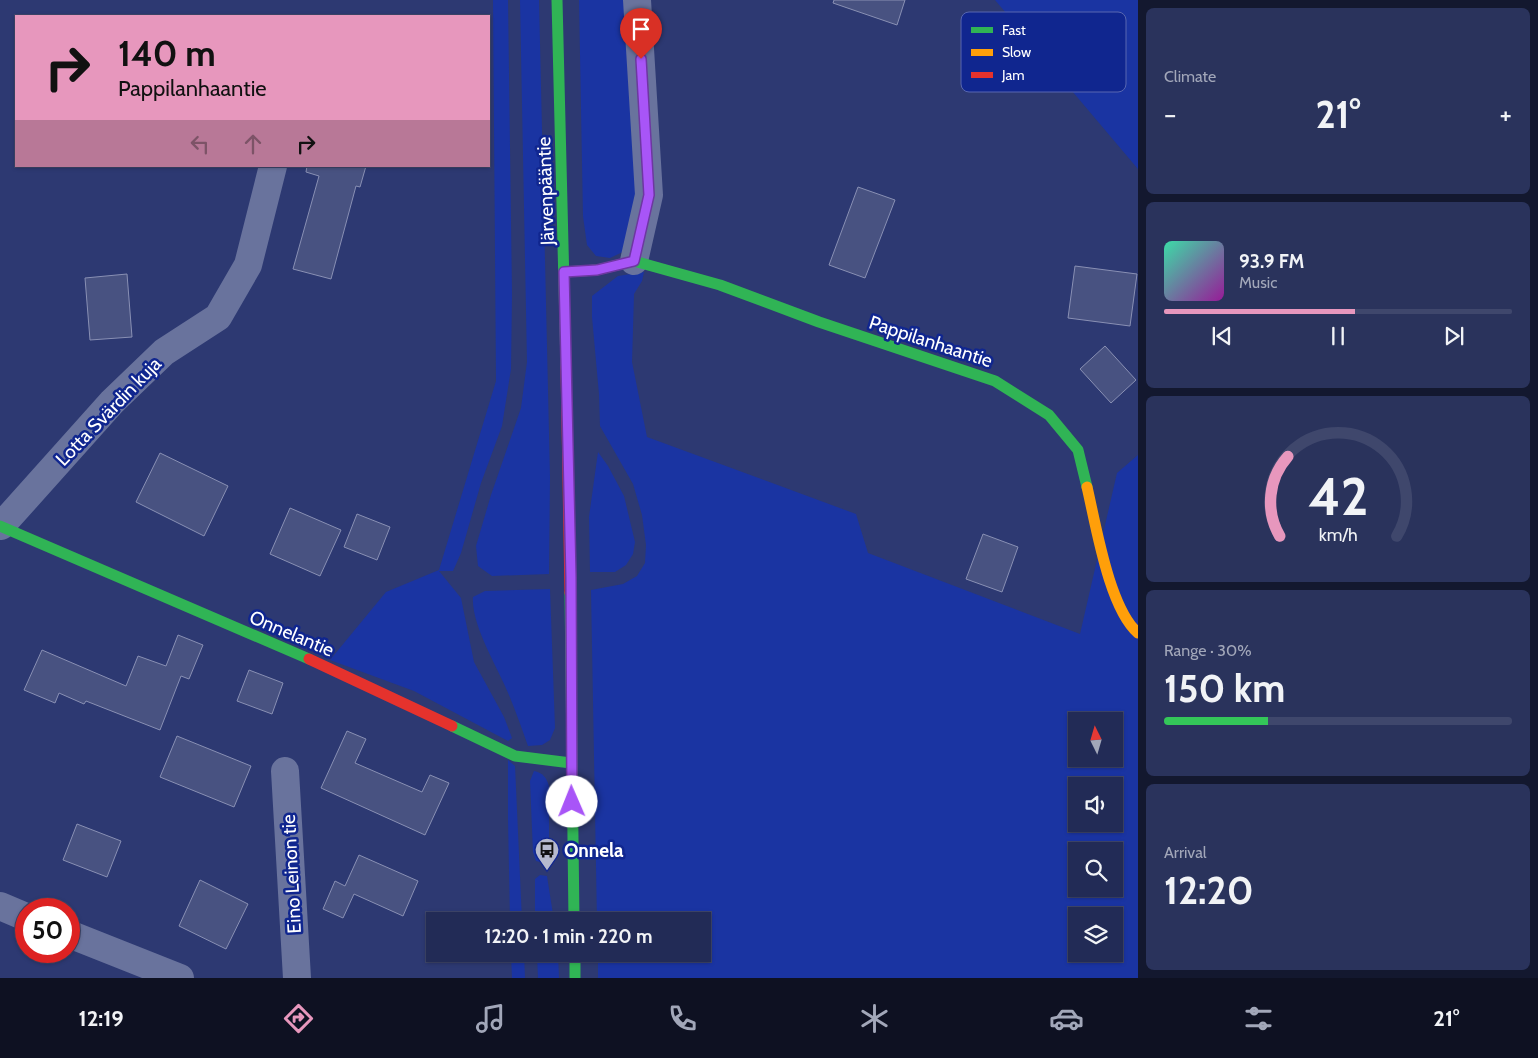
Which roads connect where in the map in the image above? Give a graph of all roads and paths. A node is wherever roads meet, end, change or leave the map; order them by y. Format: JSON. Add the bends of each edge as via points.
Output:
{"nodes":[{"id":1,"x":557,"y":0,"type":"edge"},
{"id":2,"x":637,"y":0,"type":"edge"},
{"id":3,"x":273,"y":167,"type":"edge"},
{"id":4,"x":634,"y":261,"type":"junction"},
{"id":5,"x":564,"y":272,"type":"junction"},
{"id":6,"x":0,"y":526,"type":"edge"},
{"id":7,"x":1138,"y":633,"type":"edge"},
{"id":8,"x":571,"y":763,"type":"junction"},
{"id":9,"x":285,"y":771,"type":"dead end"},
{"id":10,"x":0,"y":906,"type":"edge"},
{"id":11,"x":15,"y":912,"type":"edge"},
{"id":12,"x":574,"y":912,"type":"edge"},
{"id":13,"x":80,"y":938,"type":"edge"},
{"id":14,"x":575,"y":962,"type":"edge"},
{"id":15,"x":180,"y":978,"type":"edge"},
{"id":16,"x":297,"y":978,"type":"edge"},
{"id":17,"x":575,"y":978,"type":"edge"}],
"edges":[{"from":1,"to":5,"type":"street","name":"Järvenpääntie"},
{"from":2,"to":4,"type":"street","via":[[649,195]]},
{"from":3,"to":6,"type":"street","name":"Lotta Svärdin kuja","via":[[248,265],[218,317],[164,352],[112,402]]},
{"from":4,"to":5,"type":"street","name":"Pappilanhaantie","via":[[597,270]]},
{"from":4,"to":7,"type":"street","name":"Pappilanhaantie","via":[[720,285],[996,381],[1049,414],[1078,450],[1112,589],[1130,626]]},
{"from":5,"to":8,"type":"street","name":"Järvenpääntie"},
{"from":6,"to":8,"type":"street","name":"Onnelantie","via":[[330,668],[515,756]]},
{"from":8,"to":12,"type":"street","name":"Järvenpääntie"},
{"from":9,"to":16,"type":"street","name":"Eino Leinon tie"},
{"from":10,"to":11,"type":"street"},
{"from":13,"to":15,"type":"street"},
{"from":14,"to":17,"type":"street"}]}
